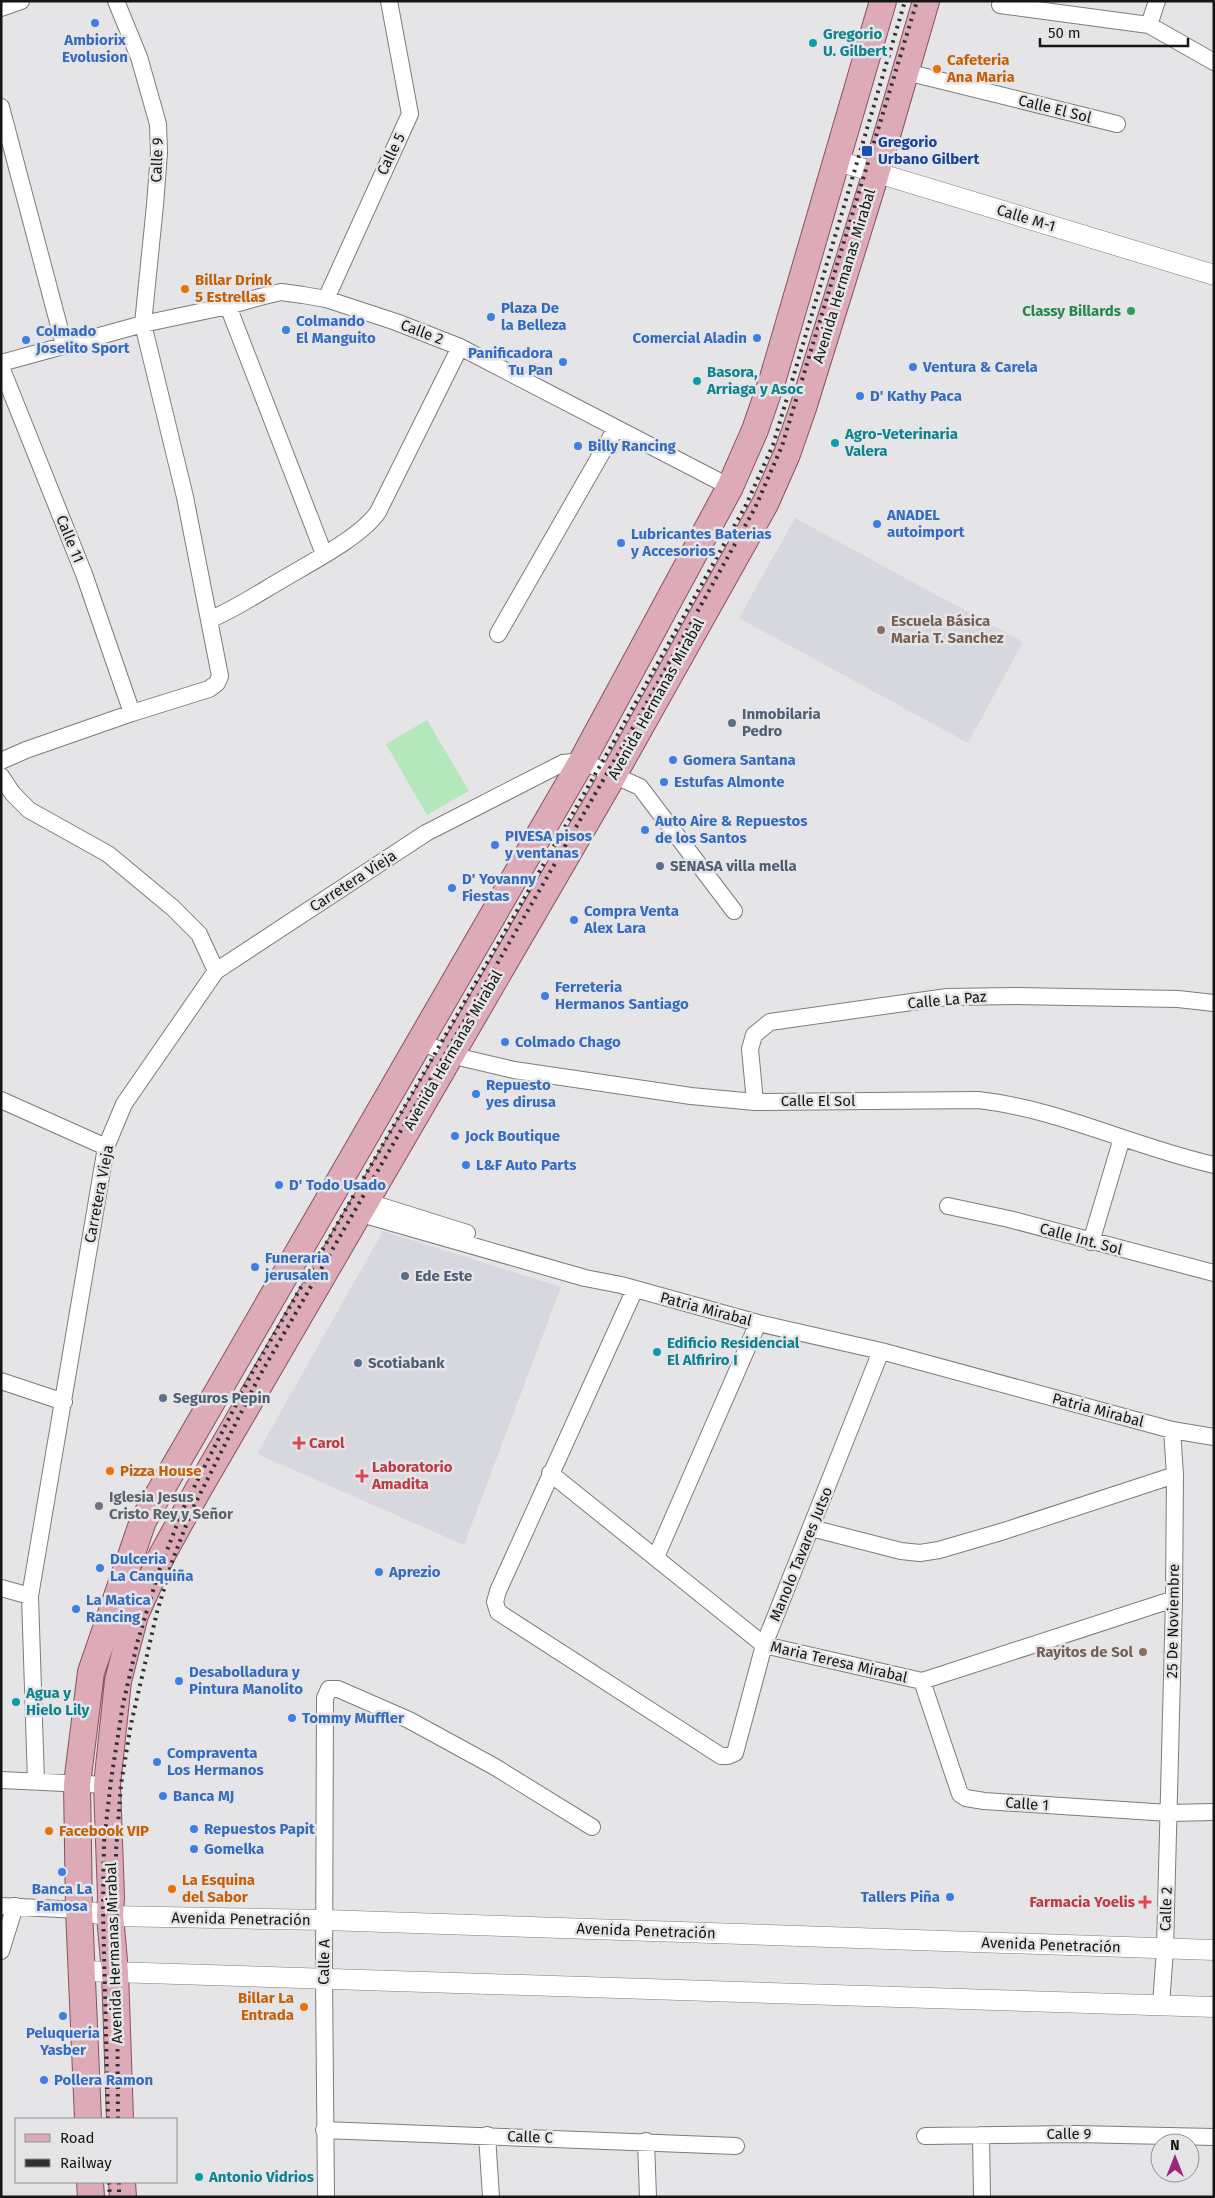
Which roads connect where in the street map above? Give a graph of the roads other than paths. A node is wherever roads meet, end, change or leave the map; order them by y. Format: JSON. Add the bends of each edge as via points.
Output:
{"nodes":[{"id":1,"x":21,"y":1,"type":"edge"},
{"id":2,"x":116,"y":1,"type":"edge"},
{"id":3,"x":389,"y":1,"type":"edge"},
{"id":4,"x":883,"y":1,"type":"edge"},
{"id":5,"x":926,"y":1,"type":"edge"},
{"id":6,"x":1157,"y":1,"type":"edge"},
{"id":7,"x":1000,"y":5,"type":"dead end"},
{"id":8,"x":1,"y":8,"type":"edge"},
{"id":9,"x":1149,"y":25,"type":"junction"},
{"id":10,"x":1214,"y":62,"type":"edge"},
{"id":11,"x":906,"y":72,"type":"junction"},
{"id":12,"x":1,"y":107,"type":"edge"},
{"id":13,"x":1117,"y":124,"type":"dead end"},
{"id":14,"x":838,"y":161,"type":"junction"},
{"id":15,"x":876,"y":172,"type":"junction"},
{"id":16,"x":1214,"y":275,"type":"edge"},
{"id":17,"x":326,"y":299,"type":"junction"},
{"id":18,"x":228,"y":306,"type":"junction"},
{"id":19,"x":143,"y":324,"type":"junction"},
{"id":20,"x":64,"y":345,"type":"junction"},
{"id":21,"x":460,"y":347,"type":"junction"},
{"id":22,"x":1,"y":365,"type":"edge"},
{"id":23,"x":616,"y":428,"type":"junction"},
{"id":24,"x":730,"y":487,"type":"junction"},
{"id":25,"x":324,"y":554,"type":"junction"},
{"id":26,"x":209,"y":620,"type":"junction"},
{"id":27,"x":498,"y":634,"type":"dead end"},
{"id":28,"x":132,"y":713,"type":"junction"},
{"id":29,"x":1,"y":761,"type":"edge"},
{"id":30,"x":582,"y":761,"type":"junction"},
{"id":31,"x":614,"y":774,"type":"junction"},
{"id":32,"x":1,"y":776,"type":"edge"},
{"id":33,"x":734,"y":911,"type":"dead end"},
{"id":34,"x":216,"y":971,"type":"junction"},
{"id":35,"x":1214,"y":1003,"type":"edge"},
{"id":36,"x":420,"y":1041,"type":"junction"},
{"id":37,"x":450,"y":1055,"type":"junction"},
{"id":38,"x":1,"y":1100,"type":"edge"},
{"id":39,"x":755,"y":1102,"type":"junction"},
{"id":40,"x":1122,"y":1138,"type":"junction"},
{"id":41,"x":106,"y":1147,"type":"junction"},
{"id":42,"x":1214,"y":1165,"type":"edge"},
{"id":43,"x":948,"y":1206,"type":"dead end"},
{"id":44,"x":361,"y":1207,"type":"junction"},
{"id":45,"x":1091,"y":1242,"type":"junction"},
{"id":46,"x":1214,"y":1274,"type":"edge"},
{"id":47,"x":628,"y":1287,"type":"junction"},
{"id":48,"x":758,"y":1324,"type":"junction"},
{"id":49,"x":881,"y":1351,"type":"junction"},
{"id":50,"x":1,"y":1381,"type":"edge"},
{"id":51,"x":64,"y":1402,"type":"junction"},
{"id":52,"x":1172,"y":1430,"type":"junction"},
{"id":53,"x":1214,"y":1437,"type":"edge"},
{"id":54,"x":550,"y":1473,"type":"junction"},
{"id":55,"x":1175,"y":1475,"type":"junction"},
{"id":56,"x":811,"y":1528,"type":"junction"},
{"id":57,"x":656,"y":1557,"type":"junction"},
{"id":58,"x":1,"y":1588,"type":"edge"},
{"id":59,"x":30,"y":1596,"type":"junction"},
{"id":60,"x":1174,"y":1599,"type":"junction"},
{"id":61,"x":764,"y":1645,"type":"junction"},
{"id":62,"x":922,"y":1681,"type":"junction"},
{"id":63,"x":1,"y":1780,"type":"edge"},
{"id":64,"x":36,"y":1782,"type":"junction"},
{"id":65,"x":77,"y":1784,"type":"junction"},
{"id":66,"x":107,"y":1785,"type":"junction"},
{"id":67,"x":1169,"y":1812,"type":"junction"},
{"id":68,"x":1214,"y":1812,"type":"edge"},
{"id":69,"x":592,"y":1827,"type":"dead end"},
{"id":70,"x":8,"y":1906,"type":"edge"},
{"id":71,"x":79,"y":1910,"type":"junction"},
{"id":72,"x":110,"y":1916,"type":"junction"},
{"id":73,"x":325,"y":1920,"type":"junction"},
{"id":74,"x":1165,"y":1949,"type":"junction"},
{"id":75,"x":1214,"y":1950,"type":"edge"},
{"id":76,"x":1,"y":1951,"type":"edge"},
{"id":77,"x":81,"y":1971,"type":"junction"},
{"id":78,"x":115,"y":1972,"type":"junction"},
{"id":79,"x":324,"y":1978,"type":"junction"},
{"id":80,"x":1161,"y":2005,"type":"junction"},
{"id":81,"x":1214,"y":2007,"type":"edge"},
{"id":82,"x":88,"y":2118,"type":"edge"},
{"id":83,"x":120,"y":2118,"type":"edge"},
{"id":84,"x":324,"y":2130,"type":"junction"},
{"id":85,"x":487,"y":2135,"type":"junction"},
{"id":86,"x":981,"y":2135,"type":"junction"},
{"id":87,"x":925,"y":2136,"type":"dead end"},
{"id":88,"x":1214,"y":2137,"type":"edge"},
{"id":89,"x":646,"y":2141,"type":"junction"},
{"id":90,"x":736,"y":2146,"type":"dead end"},
{"id":91,"x":90,"y":2183,"type":"edge"},
{"id":92,"x":122,"y":2183,"type":"edge"},
{"id":93,"x":91,"y":2197,"type":"edge"},
{"id":94,"x":123,"y":2197,"type":"edge"},
{"id":95,"x":326,"y":2197,"type":"edge"},
{"id":96,"x":491,"y":2197,"type":"edge"},
{"id":97,"x":648,"y":2197,"type":"edge"},
{"id":98,"x":982,"y":2197,"type":"edge"}],
"edges":[{"from":1,"to":8,"type":"street"},
{"from":2,"to":19,"type":"street","name":"Calle 9","via":[[139,57],[158,124],[159,153]]},
{"from":3,"to":17,"type":"street","name":"Calle 5","via":[[410,114]]},
{"from":4,"to":14,"type":"main road"},
{"from":5,"to":11,"type":"main road","name":"Avenida Hermanas Mirabal"},
{"from":6,"to":9,"type":"street"},
{"from":7,"to":9,"type":"street"},
{"from":9,"to":10,"type":"street"},
{"from":11,"to":13,"type":"street","name":"Calle El Sol"},
{"from":11,"to":15,"type":"main road","name":"Avenida Hermanas Mirabal"},
{"from":12,"to":20,"type":"street"},
{"from":14,"to":15,"type":"street","name":"Calle M-1"},
{"from":14,"to":24,"type":"main road","via":[[773,378]]},
{"from":15,"to":16,"type":"street","name":"Calle M-1"},
{"from":15,"to":31,"type":"main road","name":"Avenida Hermanas Mirabal","via":[[787,454],[765,504]]},
{"from":17,"to":18,"type":"street","name":"Calle 2","via":[[281,292]]},
{"from":17,"to":21,"type":"street","name":"Calle 2"},
{"from":18,"to":19,"type":"street","name":"Calle 2"},
{"from":18,"to":25,"type":"street"},
{"from":19,"to":20,"type":"street","name":"Calle 2"},
{"from":19,"to":26,"type":"street","name":"Calle 9","via":[[185,497]]},
{"from":20,"to":22,"type":"street","name":"Calle 2"},
{"from":21,"to":23,"type":"street","name":"Calle 2"},
{"from":21,"to":25,"type":"street","via":[[373,519]]},
{"from":22,"to":28,"type":"street","name":"Calle 11","via":[[84,574]]},
{"from":23,"to":24,"type":"street","name":"Calle 2"},
{"from":23,"to":27,"type":"street"},
{"from":24,"to":30,"type":"main road"},
{"from":25,"to":26,"type":"street","via":[[225,614]]},
{"from":26,"to":28,"type":"street","name":"Calle 9","via":[[220,676],[217,683],[209,689]]},
{"from":28,"to":29,"type":"street","name":"Calle 9"},
{"from":30,"to":31,"type":"street"},
{"from":30,"to":34,"type":"street","name":"Carretera Vieja","via":[[562,763],[426,833]]},
{"from":30,"to":36,"type":"main road"},
{"from":31,"to":33,"type":"street","via":[[640,787]]},
{"from":31,"to":37,"type":"main road","name":"Avenida Hermanas Mirabal"},
{"from":32,"to":34,"type":"street","via":[[29,810],[108,854],[173,908],[199,934]]},
{"from":34,"to":41,"type":"street","name":"Carretera Vieja","via":[[124,1104]]},
{"from":35,"to":39,"type":"street","name":"Calle La Paz","via":[[1178,999],[947,997],[770,1022],[754,1035],[750,1049]]},
{"from":36,"to":37,"type":"street","name":"Calle El Sol"},
{"from":36,"to":65,"type":"main road","via":[[143,1521],[91,1672]]},
{"from":37,"to":39,"type":"street","name":"Calle El Sol","via":[[514,1070]]},
{"from":37,"to":44,"type":"main road","name":"Avenida Hermanas Mirabal"},
{"from":38,"to":41,"type":"street"},
{"from":39,"to":40,"type":"street","name":"Calle El Sol","via":[[978,1100],[1028,1108]]},
{"from":40,"to":42,"type":"street","name":"Calle El Sol"},
{"from":40,"to":45,"type":"street"},
{"from":41,"to":51,"type":"street","name":"Carretera Vieja"},
{"from":43,"to":45,"type":"street","name":"Calle Int. Sol"},
{"from":44,"to":47,"type":"street","name":"Patria Mirabal","via":[[585,1278]]},
{"from":44,"to":66,"type":"main road","name":"Avenida Hermanas Mirabal","via":[[198,1490],[162,1555],[135,1615],[118,1681]]},
{"from":45,"to":46,"type":"street","name":"Calle Int. Sol"},
{"from":47,"to":48,"type":"street","name":"Patria Mirabal"},
{"from":47,"to":54,"type":"street"},
{"from":48,"to":49,"type":"street","name":"Patria Mirabal"},
{"from":48,"to":57,"type":"street"},
{"from":49,"to":52,"type":"street","name":"Patria Mirabal"},
{"from":49,"to":56,"type":"street","name":"Manolo Tavares Jutso"},
{"from":50,"to":51,"type":"street"},
{"from":51,"to":59,"type":"street","name":"Carretera Vieja"},
{"from":52,"to":53,"type":"street","name":"Patria Mirabal"},
{"from":52,"to":55,"type":"street","name":"25 De Noviembre"},
{"from":54,"to":57,"type":"street","name":"Maria Teresa Mirabal"},
{"from":54,"to":61,"type":"street","name":"Manolo Tavares Jutso","via":[[498,1591],[495,1602],[498,1612],[721,1756],[735,1753]]},
{"from":55,"to":56,"type":"street","via":[[1004,1531],[920,1553],[901,1552]]},
{"from":55,"to":60,"type":"street","name":"25 De Noviembre"},
{"from":56,"to":61,"type":"street","name":"Manolo Tavares Jutso"},
{"from":57,"to":61,"type":"street","name":"Maria Teresa Mirabal"},
{"from":58,"to":59,"type":"street"},
{"from":59,"to":64,"type":"street","name":"Carretera Vieja"},
{"from":60,"to":62,"type":"street","name":"Maria Teresa Mirabal"},
{"from":60,"to":67,"type":"street","name":"25 De Noviembre"},
{"from":61,"to":62,"type":"street","name":"Maria Teresa Mirabal"},
{"from":62,"to":67,"type":"street","name":"Calle 1","via":[[962,1796],[984,1801]]},
{"from":63,"to":64,"type":"street"},
{"from":64,"to":65,"type":"street"},
{"from":65,"to":66,"type":"street"},
{"from":65,"to":71,"type":"main road"},
{"from":66,"to":72,"type":"main road","name":"Avenida Hermanas Mirabal"},
{"from":67,"to":68,"type":"street","name":"Calle 1"},
{"from":67,"to":74,"type":"street","name":"Calle 2"},
{"from":69,"to":73,"type":"street","name":"Calle A","via":[[495,1767],[409,1720],[338,1688],[329,1689],[325,1698]]},
{"from":70,"to":71,"type":"street"},
{"from":70,"to":76,"type":"street"},
{"from":71,"to":72,"type":"street","name":"Avenida Penetración"},
{"from":71,"to":77,"type":"main road"},
{"from":72,"to":73,"type":"street","name":"Avenida Penetración"},
{"from":72,"to":78,"type":"main road","name":"Avenida Hermanas Mirabal"},
{"from":73,"to":74,"type":"street","name":"Avenida Penetración"},
{"from":73,"to":79,"type":"street","name":"Calle A"},
{"from":74,"to":75,"type":"street","name":"Avenida Penetración"},
{"from":74,"to":80,"type":"street","name":"Calle 2"},
{"from":77,"to":78,"type":"street"},
{"from":77,"to":82,"type":"main road"},
{"from":78,"to":79,"type":"street"},
{"from":78,"to":83,"type":"main road","name":"Avenida Hermanas Mirabal"},
{"from":79,"to":80,"type":"street"},
{"from":79,"to":84,"type":"street","name":"Calle A"},
{"from":80,"to":81,"type":"street"},
{"from":84,"to":85,"type":"street","name":"Calle C"},
{"from":84,"to":95,"type":"street","name":"Calle A"},
{"from":85,"to":89,"type":"street","name":"Calle C"},
{"from":85,"to":96,"type":"street"},
{"from":86,"to":87,"type":"street","name":"Calle 9"},
{"from":86,"to":88,"type":"street","name":"Calle 9"},
{"from":86,"to":98,"type":"street"},
{"from":89,"to":90,"type":"street","name":"Calle C"},
{"from":89,"to":97,"type":"street"},
{"from":91,"to":93,"type":"main road"},
{"from":92,"to":94,"type":"main road"}]}
